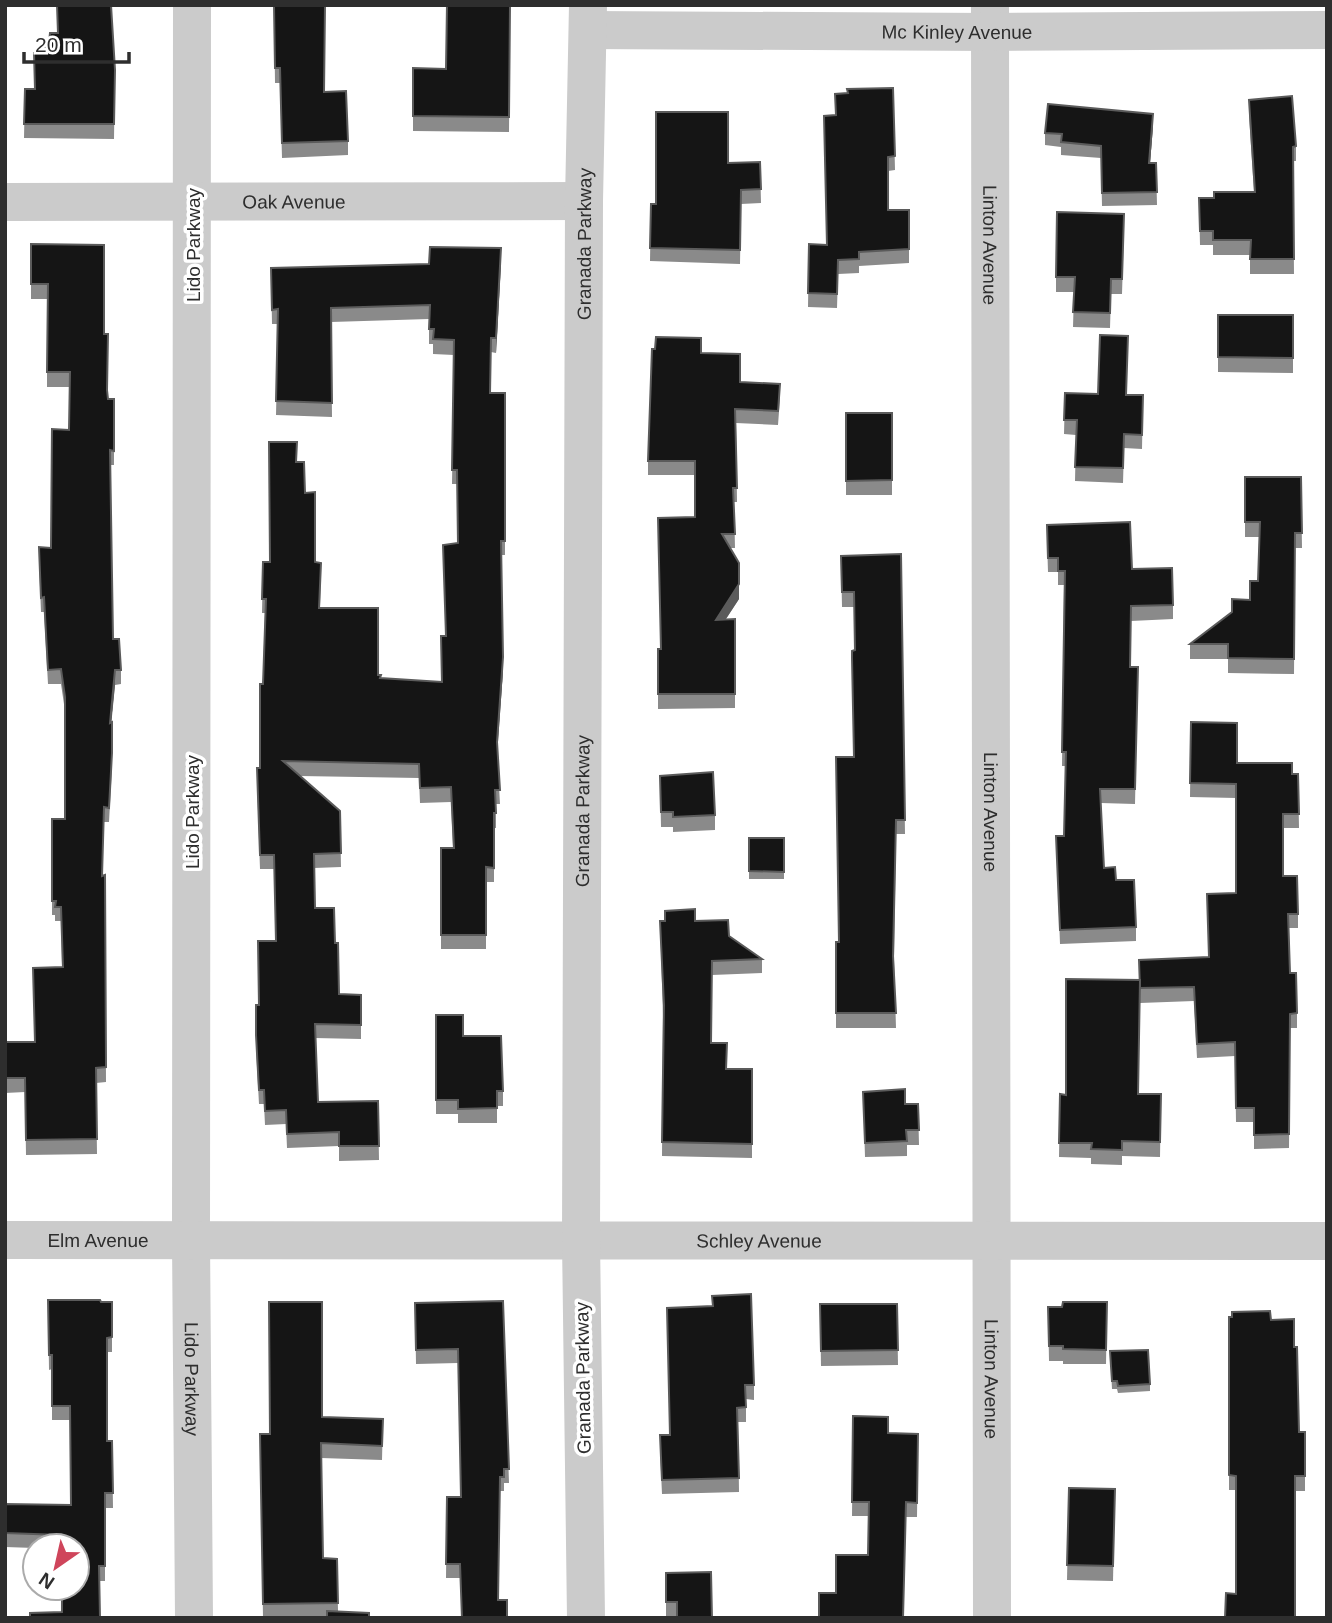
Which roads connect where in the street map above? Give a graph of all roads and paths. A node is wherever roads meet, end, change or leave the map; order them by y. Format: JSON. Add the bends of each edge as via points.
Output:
{"nodes":[{"id":1,"x":192,"y":5,"type":"edge"},
{"id":2,"x":588,"y":18,"type":"edge"},
{"id":3,"x":990,"y":19,"type":"edge"},
{"id":4,"x":1327,"y":30,"type":"edge"},
{"id":5,"x":584,"y":201,"type":"junction"},
{"id":6,"x":5,"y":202,"type":"edge"},
{"id":7,"x":193,"y":202,"type":"junction"},
{"id":8,"x":5,"y":1240,"type":"edge"},
{"id":9,"x":191,"y":1240,"type":"junction"},
{"id":10,"x":581,"y":1240,"type":"junction"},
{"id":11,"x":990,"y":1240,"type":"junction"},
{"id":12,"x":1327,"y":1241,"type":"edge"},
{"id":13,"x":194,"y":1618,"type":"edge"},
{"id":14,"x":586,"y":1618,"type":"edge"},
{"id":15,"x":992,"y":1618,"type":"edge"}],
"edges":[{"from":1,"to":7,"type":"street","name":"Lido Parkway"},
{"from":2,"to":3,"type":"street","name":"Mc Kinley Avenue"},
{"from":2,"to":5,"type":"street","name":"Granada Parkway"},
{"from":3,"to":4,"type":"street","name":"Mc Kinley Avenue"},
{"from":3,"to":11,"type":"street","name":"Linton Avenue"},
{"from":5,"to":7,"type":"street","name":"Oak Avenue"},
{"from":5,"to":10,"type":"street","name":"Granada Parkway"},
{"from":6,"to":7,"type":"street","name":"Oak Avenue"},
{"from":7,"to":9,"type":"street","name":"Lido Parkway"},
{"from":8,"to":9,"type":"street","name":"Elm Avenue"},
{"from":9,"to":10,"type":"street","name":"Schley Avenue"},
{"from":9,"to":13,"type":"street","name":"Lido Parkway"},
{"from":10,"to":11,"type":"street","name":"Schley Avenue"},
{"from":10,"to":14,"type":"street","name":"Granada Parkway"},
{"from":11,"to":12,"type":"street","name":"Schley Avenue"},
{"from":11,"to":15,"type":"street","name":"Linton Avenue"}]}
